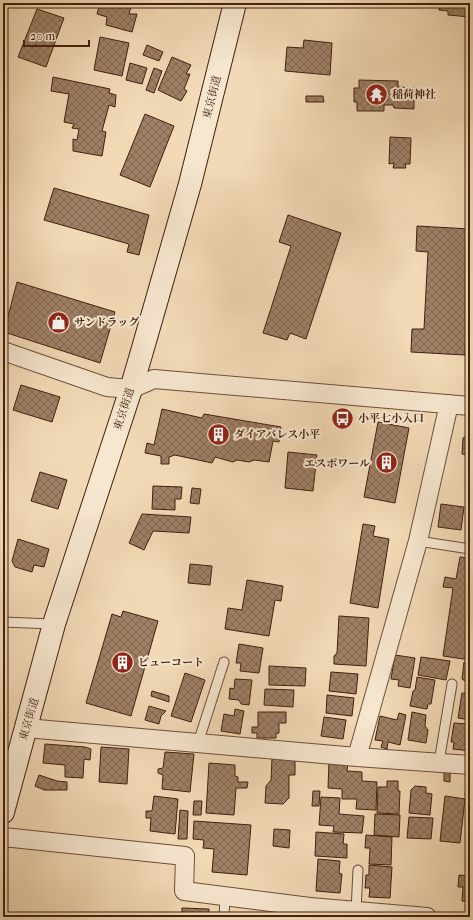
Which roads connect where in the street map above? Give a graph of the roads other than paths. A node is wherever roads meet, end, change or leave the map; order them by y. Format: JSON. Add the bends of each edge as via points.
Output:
{"nodes":[{"id":1,"x":235,"y":3,"type":"edge"},
{"id":2,"x":3,"y":351,"type":"edge"},
{"id":3,"x":131,"y":389,"type":"junction"},
{"id":4,"x":449,"y":404,"type":"junction"},
{"id":5,"x":470,"y":406,"type":"edge"},
{"id":6,"x":418,"y":541,"type":"junction"},
{"id":7,"x":470,"y":549,"type":"edge"},
{"id":8,"x":3,"y":622,"type":"edge"},
{"id":9,"x":54,"y":624,"type":"junction"},
{"id":10,"x":224,"y":662,"type":"dead end"},
{"id":11,"x":452,"y":684,"type":"dead end"},
{"id":12,"x":26,"y":728,"type":"junction"},
{"id":13,"x":198,"y":743,"type":"junction"},
{"id":14,"x":357,"y":757,"type":"junction"},
{"id":15,"x":438,"y":762,"type":"junction"},
{"id":16,"x":470,"y":765,"type":"edge"},
{"id":17,"x":6,"y":788,"type":"edge"},
{"id":18,"x":3,"y":837,"type":"edge"},
{"id":19,"x":358,"y":870,"type":"dead end"},
{"id":20,"x":225,"y":896,"type":"junction"},
{"id":21,"x":367,"y":913,"type":"edge"},
{"id":22,"x":224,"y":917,"type":"edge"},
{"id":23,"x":427,"y":917,"type":"edge"}],
"edges":[{"from":1,"to":3,"type":"main road","name":"東京街道","via":[[190,184]]},
{"from":2,"to":3,"type":"street","via":[[100,385]]},
{"from":3,"to":4,"type":"street","via":[[154,379]]},
{"from":3,"to":9,"type":"main road","name":"東京街道"},
{"from":4,"to":5,"type":"street"},
{"from":4,"to":6,"type":"street"},
{"from":6,"to":7,"type":"lane"},
{"from":6,"to":14,"type":"street"},
{"from":8,"to":9,"type":"lane"},
{"from":9,"to":12,"type":"main road","name":"東京街道"},
{"from":10,"to":13,"type":"lane"},
{"from":11,"to":15,"type":"lane"},
{"from":12,"to":13,"type":"street"},
{"from":12,"to":17,"type":"main road","name":"東京街道"},
{"from":13,"to":14,"type":"street"},
{"from":14,"to":15,"type":"street"},
{"from":15,"to":16,"type":"street"},
{"from":18,"to":20,"type":"street","via":[[185,856],[184,892]]},
{"from":19,"to":21,"type":"lane"},
{"from":20,"to":21,"type":"street"},
{"from":20,"to":22,"type":"lane"},
{"from":21,"to":23,"type":"street"}]}
